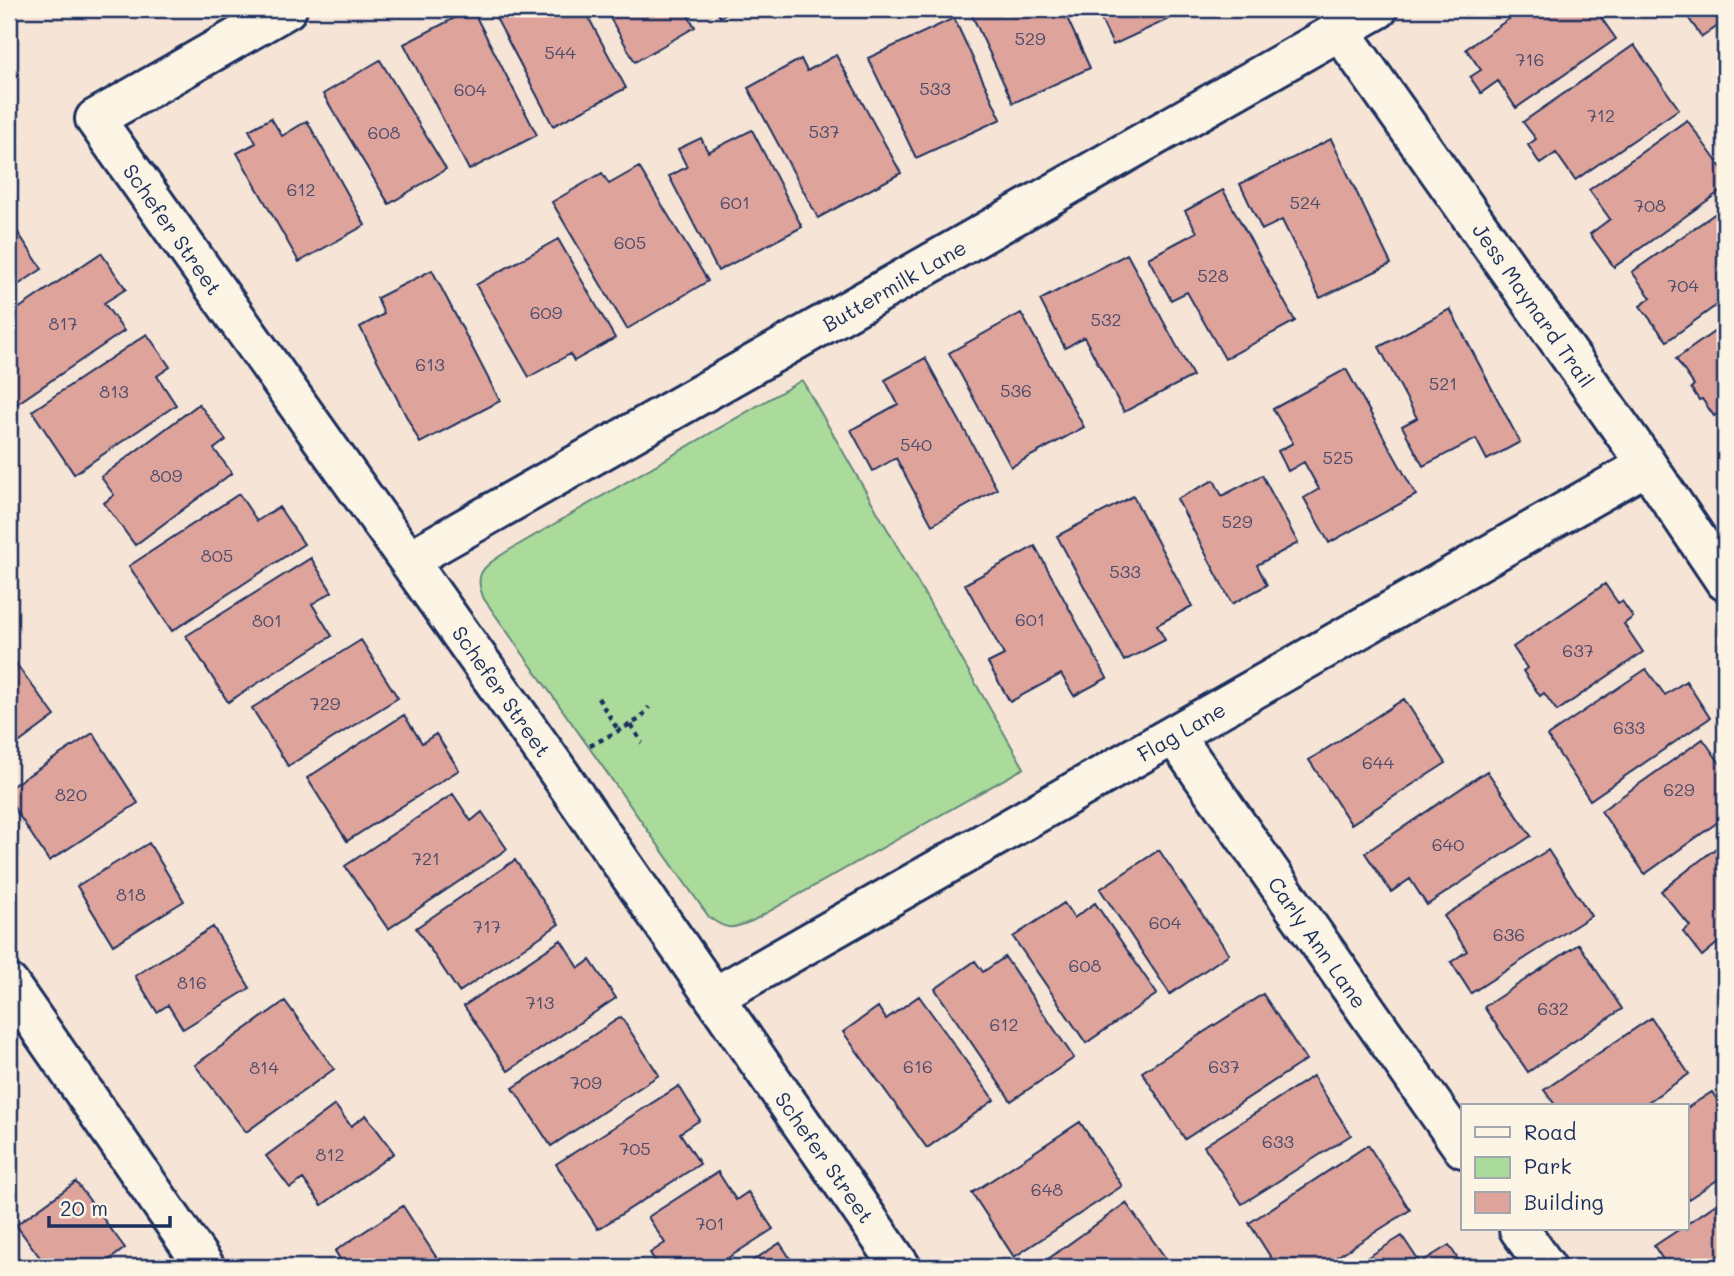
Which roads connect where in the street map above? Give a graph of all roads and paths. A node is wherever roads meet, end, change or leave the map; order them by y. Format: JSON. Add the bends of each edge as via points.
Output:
{"nodes":[{"id":1,"x":287,"y":9,"type":"edge"},
{"id":2,"x":1378,"y":9,"type":"edge"},
{"id":3,"x":1340,"y":30,"type":"junction"},
{"id":4,"x":1647,"y":465,"type":"junction"},
{"id":5,"x":410,"y":561,"type":"junction"},
{"id":6,"x":1725,"y":581,"type":"edge"},
{"id":7,"x":598,"y":698,"type":"dead end"},
{"id":8,"x":649,"y":707,"type":"dead end"},
{"id":9,"x":631,"y":724,"type":"junction"},
{"id":10,"x":618,"y":730,"type":"junction"},
{"id":11,"x":1174,"y":735,"type":"junction"},
{"id":12,"x":642,"y":743,"type":"dead end"},
{"id":13,"x":583,"y":750,"type":"dead end"},
{"id":14,"x":9,"y":984,"type":"edge"},
{"id":15,"x":714,"y":997,"type":"junction"},
{"id":16,"x":1461,"y":1145,"type":"edge"},
{"id":17,"x":1520,"y":1230,"type":"edge"},
{"id":18,"x":205,"y":1267,"type":"edge"},
{"id":19,"x":901,"y":1267,"type":"edge"},
{"id":20,"x":1546,"y":1267,"type":"edge"}],
"edges":[{"from":1,"to":5,"type":"street","name":"Schefer Street","via":[[95,119]]},
{"from":2,"to":3,"type":"street","name":"Buttermilk Lane"},
{"from":3,"to":4,"type":"street","name":"Jess Maynard Trail"},
{"from":3,"to":5,"type":"street","name":"Buttermilk Lane"},
{"from":4,"to":6,"type":"street","name":"Jess Maynard Trail"},
{"from":4,"to":11,"type":"street","name":"Flag Lane"},
{"from":5,"to":15,"type":"street","name":"Schefer Street"},
{"from":7,"to":10,"type":"path"},
{"from":8,"to":9,"type":"path"},
{"from":9,"to":10,"type":"path"},
{"from":9,"to":12,"type":"path"},
{"from":10,"to":13,"type":"path"},
{"from":11,"to":15,"type":"street","name":"Flag Lane"},
{"from":11,"to":16,"type":"street","name":"Carly Ann Lane"},
{"from":14,"to":18,"type":"street"},
{"from":15,"to":19,"type":"street","name":"Schefer Street"},
{"from":17,"to":20,"type":"street"}]}
